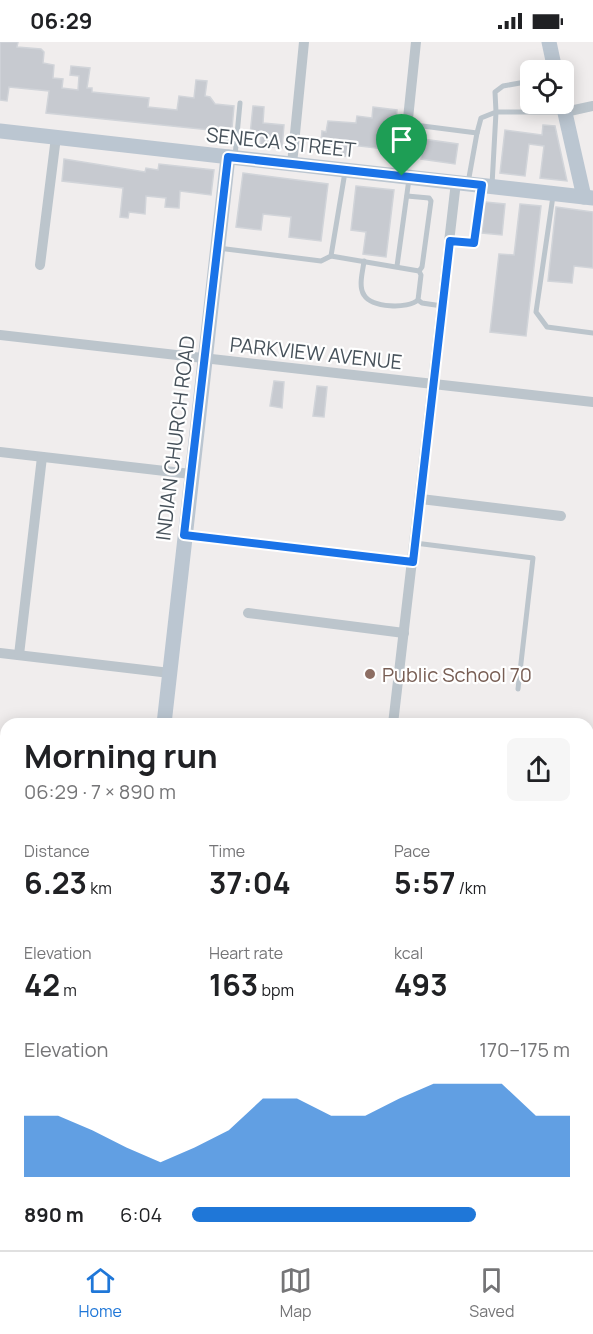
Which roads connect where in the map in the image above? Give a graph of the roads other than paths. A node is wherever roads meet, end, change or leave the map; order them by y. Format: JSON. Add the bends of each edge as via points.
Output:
{"nodes":[{"id":1,"x":304,"y":42,"type":"edge"},
{"id":2,"x":416,"y":42,"type":"edge"},
{"id":3,"x":549,"y":42,"type":"edge"},
{"id":4,"x":553,"y":60,"type":"edge"},
{"id":5,"x":520,"y":83,"type":"edge"},
{"id":6,"x":240,"y":103,"type":"dead end"},
{"id":7,"x":593,"y":106,"type":"edge"},
{"id":8,"x":574,"y":107,"type":"edge"},
{"id":9,"x":520,"y":111,"type":"edge"},
{"id":10,"x":496,"y":112,"type":"junction"},
{"id":11,"x":566,"y":114,"type":"edge"},
{"id":12,"x":407,"y":124,"type":"junction"},
{"id":13,"x":0,"y":131,"type":"edge"},
{"id":14,"x":477,"y":133,"type":"junction"},
{"id":15,"x":56,"y":137,"type":"junction"},
{"id":16,"x":218,"y":140,"type":"dead end"},
{"id":17,"x":236,"y":141,"type":"junction"},
{"id":18,"x":232,"y":157,"type":"junction"},
{"id":19,"x":292,"y":164,"type":"junction"},
{"id":20,"x":345,"y":170,"type":"junction"},
{"id":21,"x":406,"y":177,"type":"junction"},
{"id":22,"x":474,"y":184,"type":"junction"},
{"id":23,"x":554,"y":193,"type":"junction"},
{"id":24,"x":407,"y":196,"type":"junction"},
{"id":25,"x":589,"y":197,"type":"edge"},
{"id":26,"x":450,"y":241,"type":"junction"},
{"id":27,"x":218,"y":248,"type":"junction"},
{"id":28,"x":331,"y":256,"type":"junction"},
{"id":29,"x":364,"y":261,"type":"junction"},
{"id":30,"x":40,"y":265,"type":"dead end"},
{"id":31,"x":397,"y":266,"type":"junction"},
{"id":32,"x":419,"y":271,"type":"junction"},
{"id":33,"x":418,"y":300,"type":"junction"},
{"id":34,"x":444,"y":306,"type":"junction"},
{"id":35,"x":593,"y":333,"type":"edge"},
{"id":36,"x":0,"y":335,"type":"edge"},
{"id":37,"x":205,"y":359,"type":"junction"},
{"id":38,"x":435,"y":384,"type":"junction"},
{"id":39,"x":593,"y":402,"type":"edge"},
{"id":40,"x":0,"y":452,"type":"edge"},
{"id":41,"x":42,"y":457,"type":"junction"},
{"id":42,"x":191,"y":474,"type":"junction"},
{"id":43,"x":421,"y":499,"type":"junction"},
{"id":44,"x":561,"y":516,"type":"dead end"},
{"id":45,"x":184,"y":535,"type":"junction"},
{"id":46,"x":415,"y":543,"type":"junction"},
{"id":47,"x":413,"y":562,"type":"junction"},
{"id":48,"x":248,"y":613,"type":"dead end"},
{"id":49,"x":404,"y":633,"type":"junction"},
{"id":50,"x":0,"y":653,"type":"edge"},
{"id":51,"x":19,"y":655,"type":"junction"},
{"id":52,"x":170,"y":673,"type":"junction"},
{"id":53,"x":518,"y":689,"type":"dead end"},
{"id":54,"x":165,"y":718,"type":"edge"},
{"id":55,"x":394,"y":718,"type":"edge"}],
"edges":[{"from":1,"to":19,"type":"street"},
{"from":2,"to":12,"type":"street"},
{"from":3,"to":4,"type":"street"},
{"from":5,"to":10,"type":"lane","via":[[495,92]]},
{"from":6,"to":17,"type":"lane"},
{"from":7,"to":8,"type":"street"},
{"from":9,"to":10,"type":"lane"},
{"from":10,"to":14,"type":"lane","via":[[481,118]]},
{"from":10,"to":22,"type":"lane","via":[[496,125]]},
{"from":11,"to":25,"type":"street"},
{"from":12,"to":14,"type":"lane"},
{"from":12,"to":21,"type":"street"},
{"from":13,"to":15,"type":"street","name":"SENECA STREET"},
{"from":14,"to":22,"type":"lane"},
{"from":15,"to":18,"type":"street","name":"SENECA STREET"},
{"from":15,"to":30,"type":"street"},
{"from":16,"to":17,"type":"lane"},
{"from":17,"to":18,"type":"lane"},
{"from":18,"to":19,"type":"street","name":"SENECA STREET"},
{"from":18,"to":27,"type":"street","name":"INDIAN CHURCH ROAD"},
{"from":19,"to":20,"type":"street","name":"SENECA STREET"},
{"from":20,"to":21,"type":"street","name":"SENECA STREET"},
{"from":20,"to":28,"type":"lane"},
{"from":21,"to":22,"type":"street","name":"SENECA STREET"},
{"from":21,"to":24,"type":"lane"},
{"from":22,"to":23,"type":"street","name":"SENECA STREET"},
{"from":22,"to":26,"type":"street"},
{"from":22,"to":26,"type":"lane","via":[[474,243]]},
{"from":23,"to":25,"type":"street","name":"SENECA STREET"},
{"from":23,"to":35,"type":"lane","via":[[537,312],[547,327]]},
{"from":24,"to":31,"type":"lane"},
{"from":24,"to":32,"type":"lane","via":[[431,201]]},
{"from":26,"to":34,"type":"street"},
{"from":27,"to":28,"type":"lane","via":[[321,261]]},
{"from":27,"to":37,"type":"street","name":"INDIAN CHURCH ROAD"},
{"from":28,"to":29,"type":"lane"},
{"from":29,"to":31,"type":"lane"},
{"from":29,"to":33,"type":"lane","via":[[364,297],[371,302],[401,305]]},
{"from":31,"to":32,"type":"lane"},
{"from":32,"to":33,"type":"lane"},
{"from":33,"to":34,"type":"lane"},
{"from":34,"to":38,"type":"street"},
{"from":36,"to":37,"type":"street","name":"PARKVIEW AVENUE"},
{"from":37,"to":38,"type":"street","name":"PARKVIEW AVENUE"},
{"from":37,"to":42,"type":"street","name":"INDIAN CHURCH ROAD"},
{"from":38,"to":39,"type":"street","name":"PARKVIEW AVENUE"},
{"from":38,"to":43,"type":"street"},
{"from":40,"to":41,"type":"street"},
{"from":41,"to":42,"type":"street"},
{"from":41,"to":51,"type":"street"},
{"from":42,"to":45,"type":"street","name":"INDIAN CHURCH ROAD"},
{"from":43,"to":44,"type":"street"},
{"from":43,"to":46,"type":"street"},
{"from":45,"to":47,"type":"street"},
{"from":45,"to":52,"type":"street","name":"INDIAN CHURCH ROAD"},
{"from":46,"to":47,"type":"street"},
{"from":46,"to":53,"type":"lane","via":[[533,558]]},
{"from":47,"to":49,"type":"street"},
{"from":48,"to":49,"type":"street"},
{"from":49,"to":55,"type":"street"},
{"from":50,"to":51,"type":"street"},
{"from":51,"to":52,"type":"street"},
{"from":52,"to":54,"type":"street","name":"INDIAN CHURCH ROAD"}]}
